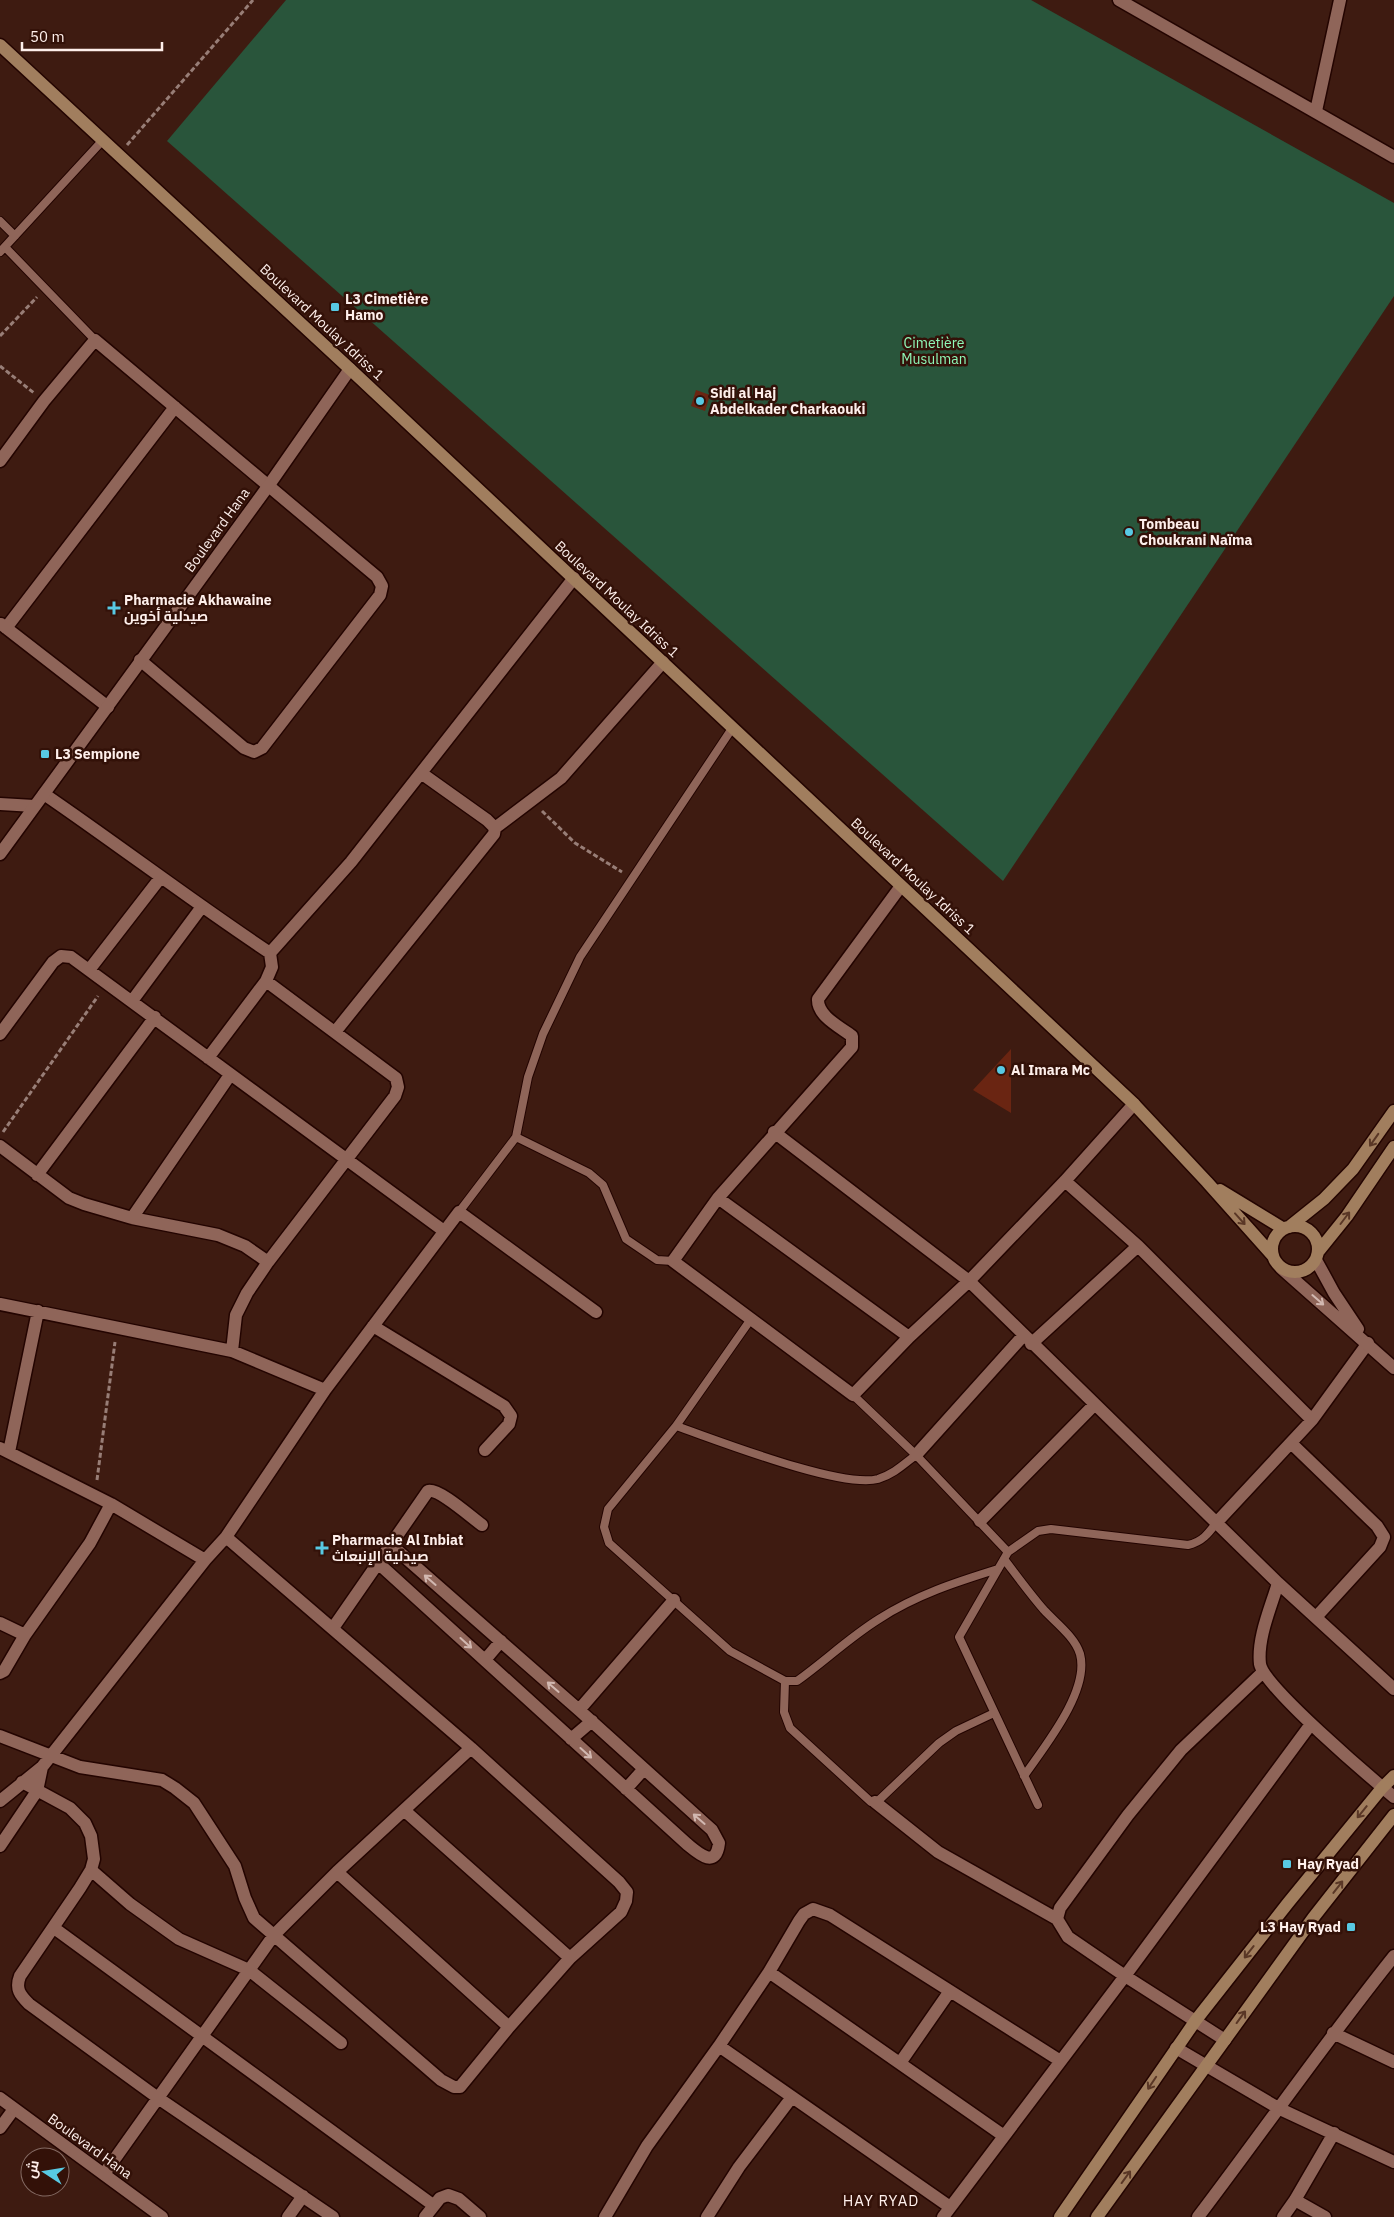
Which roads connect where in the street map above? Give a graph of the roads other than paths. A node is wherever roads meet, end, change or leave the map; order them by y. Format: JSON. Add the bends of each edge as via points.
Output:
{"nodes":[{"id":1,"x":1119,"y":0,"type":"edge"},
{"id":2,"x":1340,"y":0,"type":"edge"},
{"id":3,"x":0,"y":45,"type":"edge"},
{"id":4,"x":1316,"y":111,"type":"junction"},
{"id":5,"x":103,"y":140,"type":"junction"},
{"id":6,"x":1394,"y":157,"type":"edge"},
{"id":7,"x":0,"y":221,"type":"edge"},
{"id":8,"x":15,"y":236,"type":"junction"},
{"id":9,"x":2,"y":249,"type":"edge"},
{"id":10,"x":95,"y":340,"type":"junction"},
{"id":11,"x":350,"y":368,"type":"junction"},
{"id":12,"x":175,"y":407,"type":"junction"},
{"id":13,"x":0,"y":462,"type":"edge"},
{"id":14,"x":269,"y":485,"type":"junction"},
{"id":15,"x":574,"y":578,"type":"junction"},
{"id":16,"x":3,"y":626,"type":"edge"},
{"id":17,"x":140,"y":660,"type":"junction"},
{"id":18,"x":663,"y":662,"type":"junction"},
{"id":19,"x":108,"y":707,"type":"junction"},
{"id":20,"x":733,"y":728,"type":"junction"},
{"id":21,"x":421,"y":773,"type":"junction"},
{"id":22,"x":44,"y":794,"type":"junction"},
{"id":23,"x":0,"y":804,"type":"edge"},
{"id":24,"x":34,"y":806,"type":"junction"},
{"id":25,"x":495,"y":828,"type":"junction"},
{"id":26,"x":0,"y":854,"type":"edge"},
{"id":27,"x":161,"y":877,"type":"junction"},
{"id":28,"x":901,"y":886,"type":"junction"},
{"id":29,"x":202,"y":908,"type":"junction"},
{"id":30,"x":270,"y":953,"type":"junction"},
{"id":31,"x":89,"y":970,"type":"junction"},
{"id":32,"x":266,"y":981,"type":"junction"},
{"id":33,"x":132,"y":1001,"type":"junction"},
{"id":34,"x":155,"y":1017,"type":"junction"},
{"id":35,"x":335,"y":1032,"type":"junction"},
{"id":36,"x":0,"y":1034,"type":"edge"},
{"id":37,"x":208,"y":1058,"type":"junction"},
{"id":38,"x":230,"y":1074,"type":"junction"},
{"id":39,"x":1134,"y":1104,"type":"junction"},
{"id":40,"x":1394,"y":1112,"type":"edge"},
{"id":41,"x":774,"y":1132,"type":"junction"},
{"id":42,"x":516,"y":1137,"type":"junction"},
{"id":43,"x":0,"y":1146,"type":"edge"},
{"id":44,"x":1394,"y":1147,"type":"edge"},
{"id":45,"x":346,"y":1160,"type":"junction"},
{"id":46,"x":37,"y":1175,"type":"junction"},
{"id":47,"x":1064,"y":1181,"type":"junction"},
{"id":48,"x":1207,"y":1182,"type":"junction"},
{"id":49,"x":718,"y":1198,"type":"junction"},
{"id":50,"x":459,"y":1212,"type":"junction"},
{"id":51,"x":132,"y":1218,"type":"junction"},
{"id":52,"x":1287,"y":1228,"type":"junction"},
{"id":53,"x":444,"y":1231,"type":"junction"},
{"id":54,"x":1138,"y":1246,"type":"junction"},
{"id":55,"x":1273,"y":1256,"type":"junction"},
{"id":56,"x":1317,"y":1256,"type":"junction"},
{"id":57,"x":674,"y":1261,"type":"junction"},
{"id":58,"x":268,"y":1262,"type":"junction"},
{"id":59,"x":1281,"y":1268,"type":"junction"},
{"id":60,"x":968,"y":1281,"type":"junction"},
{"id":61,"x":0,"y":1304,"type":"edge"},
{"id":62,"x":38,"y":1311,"type":"junction"},
{"id":63,"x":596,"y":1312,"type":"dead end"},
{"id":64,"x":752,"y":1319,"type":"junction"},
{"id":65,"x":373,"y":1326,"type":"junction"},
{"id":66,"x":909,"y":1337,"type":"junction"},
{"id":67,"x":1027,"y":1340,"type":"junction"},
{"id":68,"x":1368,"y":1343,"type":"junction"},
{"id":69,"x":232,"y":1351,"type":"junction"},
{"id":70,"x":1394,"y":1368,"type":"edge"},
{"id":71,"x":325,"y":1390,"type":"junction"},
{"id":72,"x":853,"y":1395,"type":"junction"},
{"id":73,"x":1094,"y":1405,"type":"junction"},
{"id":74,"x":1312,"y":1420,"type":"junction"},
{"id":75,"x":676,"y":1426,"type":"junction"},
{"id":76,"x":1291,"y":1444,"type":"junction"},
{"id":77,"x":4,"y":1450,"type":"edge"},
{"id":78,"x":485,"y":1450,"type":"dead end"},
{"id":79,"x":916,"y":1455,"type":"junction"},
{"id":80,"x":112,"y":1504,"type":"junction"},
{"id":81,"x":980,"y":1520,"type":"junction"},
{"id":82,"x":1217,"y":1522,"type":"junction"},
{"id":83,"x":482,"y":1526,"type":"dead end"},
{"id":84,"x":226,"y":1537,"type":"junction"},
{"id":85,"x":390,"y":1544,"type":"junction"},
{"id":86,"x":1006,"y":1556,"type":"junction"},
{"id":87,"x":205,"y":1560,"type":"junction"},
{"id":88,"x":378,"y":1564,"type":"junction"},
{"id":89,"x":998,"y":1569,"type":"junction"},
{"id":90,"x":1278,"y":1583,"type":"junction"},
{"id":91,"x":674,"y":1600,"type":"junction"},
{"id":92,"x":1317,"y":1616,"type":"junction"},
{"id":93,"x":0,"y":1623,"type":"edge"},
{"id":94,"x":333,"y":1628,"type":"junction"},
{"id":95,"x":25,"y":1635,"type":"junction"},
{"id":96,"x":501,"y":1642,"type":"junction"},
{"id":97,"x":485,"y":1660,"type":"junction"},
{"id":98,"x":0,"y":1672,"type":"edge"},
{"id":99,"x":1262,"y":1672,"type":"junction"},
{"id":100,"x":785,"y":1681,"type":"junction"},
{"id":101,"x":1394,"y":1689,"type":"edge"},
{"id":102,"x":579,"y":1710,"type":"junction"},
{"id":103,"x":994,"y":1714,"type":"junction"},
{"id":104,"x":592,"y":1721,"type":"junction"},
{"id":105,"x":1311,"y":1724,"type":"junction"},
{"id":106,"x":0,"y":1736,"type":"edge"},
{"id":107,"x":571,"y":1739,"type":"junction"},
{"id":108,"x":472,"y":1748,"type":"junction"},
{"id":109,"x":51,"y":1755,"type":"junction"},
{"id":110,"x":42,"y":1766,"type":"junction"},
{"id":111,"x":643,"y":1770,"type":"junction"},
{"id":112,"x":1024,"y":1776,"type":"junction"},
{"id":113,"x":1394,"y":1776,"type":"edge"},
{"id":114,"x":22,"y":1782,"type":"junction"},
{"id":115,"x":1382,"y":1788,"type":"junction"},
{"id":116,"x":626,"y":1789,"type":"junction"},
{"id":117,"x":37,"y":1791,"type":"junction"},
{"id":118,"x":1394,"y":1797,"type":"edge"},
{"id":119,"x":0,"y":1801,"type":"edge"},
{"id":120,"x":876,"y":1802,"type":"junction"},
{"id":121,"x":1038,"y":1805,"type":"dead end"},
{"id":122,"x":404,"y":1811,"type":"junction"},
{"id":123,"x":1394,"y":1815,"type":"edge"},
{"id":124,"x":0,"y":1846,"type":"edge"},
{"id":125,"x":91,"y":1870,"type":"junction"},
{"id":126,"x":337,"y":1872,"type":"junction"},
{"id":127,"x":1056,"y":1918,"type":"junction"},
{"id":128,"x":54,"y":1928,"type":"junction"},
{"id":129,"x":274,"y":1935,"type":"junction"},
{"id":130,"x":570,"y":1958,"type":"junction"},
{"id":131,"x":1391,"y":1963,"type":"edge"},
{"id":132,"x":249,"y":1970,"type":"junction"},
{"id":133,"x":769,"y":1972,"type":"junction"},
{"id":134,"x":1125,"y":1976,"type":"junction"},
{"id":135,"x":950,"y":1991,"type":"junction"},
{"id":136,"x":1196,"y":2020,"type":"junction"},
{"id":137,"x":509,"y":2026,"type":"junction"},
{"id":138,"x":1333,"y":2033,"type":"junction"},
{"id":139,"x":201,"y":2037,"type":"junction"},
{"id":140,"x":1225,"y":2040,"type":"junction"},
{"id":141,"x":341,"y":2042,"type":"dead end"},
{"id":142,"x":719,"y":2046,"type":"junction"},
{"id":143,"x":1176,"y":2048,"type":"junction"},
{"id":144,"x":1059,"y":2060,"type":"junction"},
{"id":145,"x":1394,"y":2062,"type":"edge"},
{"id":146,"x":900,"y":2063,"type":"junction"},
{"id":147,"x":1207,"y":2065,"type":"junction"},
{"id":148,"x":792,"y":2097,"type":"junction"},
{"id":149,"x":0,"y":2098,"type":"edge"},
{"id":150,"x":158,"y":2098,"type":"junction"},
{"id":151,"x":14,"y":2109,"type":"junction"},
{"id":152,"x":1280,"y":2109,"type":"junction"},
{"id":153,"x":0,"y":2128,"type":"edge"},
{"id":154,"x":1334,"y":2133,"type":"junction"},
{"id":155,"x":1004,"y":2136,"type":"junction"},
{"id":156,"x":1394,"y":2162,"type":"edge"},
{"id":157,"x":104,"y":2174,"type":"junction"},
{"id":158,"x":303,"y":2196,"type":"junction"},
{"id":159,"x":1295,"y":2200,"type":"junction"},
{"id":160,"x":433,"y":2206,"type":"junction"},
{"id":161,"x":946,"y":2212,"type":"edge"},
{"id":162,"x":162,"y":2217,"type":"edge"},
{"id":163,"x":288,"y":2217,"type":"edge"},
{"id":164,"x":332,"y":2217,"type":"edge"},
{"id":165,"x":425,"y":2217,"type":"edge"},
{"id":166,"x":480,"y":2217,"type":"edge"},
{"id":167,"x":605,"y":2217,"type":"edge"},
{"id":168,"x":707,"y":2217,"type":"edge"},
{"id":169,"x":1060,"y":2217,"type":"edge"},
{"id":170,"x":1097,"y":2217,"type":"edge"},
{"id":171,"x":1198,"y":2217,"type":"edge"},
{"id":172,"x":1283,"y":2217,"type":"edge"},
{"id":173,"x":1325,"y":2217,"type":"edge"}],
"edges":[{"from":1,"to":4,"type":"street"},
{"from":2,"to":4,"type":"street"},
{"from":3,"to":5,"type":"main road","name":"Boulevard Moulay Idriss 1"},
{"from":4,"to":6,"type":"street"},
{"from":5,"to":8,"type":"lane"},
{"from":5,"to":11,"type":"main road","name":"Boulevard Moulay Idriss 1"},
{"from":7,"to":8,"type":"lane"},
{"from":8,"to":9,"type":"lane"},
{"from":9,"to":10,"type":"lane"},
{"from":10,"to":12,"type":"street"},
{"from":10,"to":13,"type":"street","via":[[44,401]]},
{"from":11,"to":14,"type":"street","name":"Boulevard Hana"},
{"from":11,"to":15,"type":"main road","name":"Boulevard Moulay Idriss 1"},
{"from":12,"to":14,"type":"street"},
{"from":12,"to":16,"type":"street"},
{"from":14,"to":17,"type":"street","name":"Boulevard Hana"},
{"from":14,"to":17,"type":"street","via":[[377,577],[382,586],[380,595],[262,748],[254,752],[237,742]]},
{"from":15,"to":18,"type":"main road","name":"Boulevard Moulay Idriss 1"},
{"from":15,"to":21,"type":"street"},
{"from":16,"to":19,"type":"street"},
{"from":17,"to":19,"type":"street","name":"Boulevard Hana"},
{"from":18,"to":20,"type":"main road","name":"Boulevard Moulay Idriss 1"},
{"from":18,"to":25,"type":"street","via":[[561,778]]},
{"from":19,"to":22,"type":"street","name":"Boulevard Hana"},
{"from":20,"to":28,"type":"main road","name":"Boulevard Moulay Idriss 1"},
{"from":20,"to":42,"type":"lane","via":[[580,957],[543,1034],[528,1078]]},
{"from":21,"to":25,"type":"street"},
{"from":21,"to":30,"type":"street","via":[[351,862]]},
{"from":22,"to":24,"type":"street","name":"Boulevard Hana"},
{"from":22,"to":27,"type":"street"},
{"from":23,"to":24,"type":"street"},
{"from":24,"to":26,"type":"street","name":"Boulevard Hana"},
{"from":25,"to":35,"type":"street","via":[[491,839]]},
{"from":27,"to":29,"type":"street"},
{"from":27,"to":31,"type":"street"},
{"from":28,"to":39,"type":"main road","name":"Boulevard Moulay Idriss 1"},
{"from":28,"to":41,"type":"street","via":[[818,999],[821,1013],[852,1036],[852,1047]]},
{"from":29,"to":30,"type":"street"},
{"from":29,"to":33,"type":"street"},
{"from":30,"to":32,"type":"street","via":[[272,967]]},
{"from":31,"to":33,"type":"street"},
{"from":31,"to":36,"type":"street","via":[[71,957],[61,956],[53,962]]},
{"from":32,"to":35,"type":"street"},
{"from":32,"to":37,"type":"street"},
{"from":33,"to":34,"type":"street"},
{"from":34,"to":37,"type":"street"},
{"from":34,"to":46,"type":"street"},
{"from":35,"to":45,"type":"street","via":[[396,1078],[398,1087],[395,1096]]},
{"from":37,"to":38,"type":"street"},
{"from":38,"to":45,"type":"street"},
{"from":38,"to":51,"type":"street"},
{"from":39,"to":47,"type":"street"},
{"from":39,"to":48,"type":"main road","name":"Boulevard Moulay Idriss 1"},
{"from":40,"to":52,"type":"main road","one_way":true,"via":[[1354,1169]]},
{"from":41,"to":49,"type":"street"},
{"from":41,"to":60,"type":"street"},
{"from":42,"to":50,"type":"lane"},
{"from":42,"to":57,"type":"lane","via":[[588,1173],[603,1186],[626,1239],[657,1260]]},
{"from":43,"to":46,"type":"street"},
{"from":56,"to":44,"type":"main road","one_way":true},
{"from":45,"to":53,"type":"street"},
{"from":45,"to":58,"type":"street"},
{"from":46,"to":51,"type":"street","via":[[69,1198]]},
{"from":47,"to":54,"type":"street"},
{"from":47,"to":60,"type":"street"},
{"from":48,"to":52,"type":"main road","name":"Boulevard Moulay Idriss 1"},
{"from":48,"to":55,"type":"main road","name":"Boulevard Moulay Idriss 1","one_way":true},
{"from":49,"to":57,"type":"street"},
{"from":49,"to":66,"type":"street"},
{"from":50,"to":53,"type":"street"},
{"from":50,"to":63,"type":"street"},
{"from":51,"to":58,"type":"street","via":[[218,1235],[245,1246]]},
{"from":52,"to":55,"type":"main road","via":[[1274,1240]]},
{"from":52,"to":56,"type":"main road","via":[[1297,1226],[1310,1232],[1318,1244]]},
{"from":53,"to":65,"type":"street"},
{"from":54,"to":67,"type":"street"},
{"from":54,"to":74,"type":"street"},
{"from":55,"to":59,"type":"main road"},
{"from":56,"to":59,"type":"main road","via":[[1304,1271],[1296,1273]]},
{"from":56,"to":68,"type":"street","via":[[1334,1293]]},
{"from":57,"to":64,"type":"street"},
{"from":58,"to":69,"type":"street","via":[[236,1315]]},
{"from":59,"to":68,"type":"street","one_way":true},
{"from":60,"to":66,"type":"street"},
{"from":60,"to":67,"type":"street"},
{"from":61,"to":62,"type":"street"},
{"from":62,"to":69,"type":"street"},
{"from":62,"to":77,"type":"street"},
{"from":64,"to":72,"type":"street"},
{"from":64,"to":75,"type":"lane"},
{"from":65,"to":71,"type":"street"},
{"from":65,"to":78,"type":"street","via":[[504,1406],[511,1416],[509,1424]]},
{"from":66,"to":72,"type":"street"},
{"from":67,"to":73,"type":"street"},
{"from":67,"to":79,"type":"street"},
{"from":68,"to":70,"type":"street"},
{"from":68,"to":74,"type":"street"},
{"from":69,"to":71,"type":"street"},
{"from":71,"to":84,"type":"street"},
{"from":72,"to":79,"type":"lane"},
{"from":73,"to":81,"type":"street"},
{"from":73,"to":82,"type":"street"},
{"from":74,"to":76,"type":"street"},
{"from":75,"to":79,"type":"lane","via":[[814,1472],[858,1479],[876,1479],[894,1473]]},
{"from":75,"to":91,"type":"lane","via":[[608,1509],[604,1527],[609,1543]]},
{"from":76,"to":82,"type":"street"},
{"from":76,"to":92,"type":"street","via":[[1377,1526],[1384,1537],[1380,1547]]},
{"from":77,"to":80,"type":"street"},
{"from":79,"to":81,"type":"lane"},
{"from":80,"to":87,"type":"street"},
{"from":80,"to":95,"type":"street","via":[[90,1543]]},
{"from":81,"to":86,"type":"lane"},
{"from":82,"to":86,"type":"lane","via":[[1198,1543],[1188,1545],[1038,1531]]},
{"from":82,"to":90,"type":"street"},
{"from":83,"to":85,"type":"street","via":[[431,1490],[424,1495]]},
{"from":84,"to":87,"type":"street"},
{"from":84,"to":94,"type":"street"},
{"from":85,"to":88,"type":"street"},
{"from":96,"to":85,"type":"street","one_way":true},
{"from":86,"to":89,"type":"lane"},
{"from":86,"to":112,"type":"lane","via":[[1043,1609],[1074,1643],[1081,1664],[1081,1677],[1074,1697]]},
{"from":87,"to":109,"type":"street"},
{"from":88,"to":94,"type":"street"},
{"from":88,"to":97,"type":"street","one_way":true},
{"from":89,"to":100,"type":"lane","via":[[909,1601],[848,1640],[797,1681]]},
{"from":89,"to":103,"type":"lane","via":[[959,1637]]},
{"from":90,"to":92,"type":"street"},
{"from":90,"to":99,"type":"street","via":[[1260,1653]]},
{"from":91,"to":100,"type":"lane","via":[[730,1651]]},
{"from":91,"to":102,"type":"street"},
{"from":92,"to":101,"type":"street"},
{"from":93,"to":95,"type":"street"},
{"from":94,"to":108,"type":"street"},
{"from":95,"to":98,"type":"street"},
{"from":96,"to":97,"type":"street"},
{"from":102,"to":96,"type":"street","one_way":true},
{"from":97,"to":107,"type":"street"},
{"from":99,"to":105,"type":"street"},
{"from":99,"to":127,"type":"street","via":[[1180,1750],[1128,1814]]},
{"from":100,"to":120,"type":"lane","via":[[784,1712],[790,1728],[869,1801]]},
{"from":102,"to":104,"type":"street"},
{"from":103,"to":112,"type":"lane"},
{"from":103,"to":120,"type":"lane","via":[[956,1731],[939,1743]]},
{"from":104,"to":107,"type":"street"},
{"from":104,"to":111,"type":"street"},
{"from":105,"to":115,"type":"street"},
{"from":105,"to":134,"type":"street"},
{"from":106,"to":109,"type":"street"},
{"from":107,"to":116,"type":"street","one_way":true},
{"from":108,"to":122,"type":"street"},
{"from":108,"to":130,"type":"street","via":[[627,1892],[621,1912]]},
{"from":109,"to":110,"type":"street"},
{"from":109,"to":129,"type":"street","via":[[80,1767],[162,1780],[194,1803],[235,1866],[254,1918]]},
{"from":110,"to":114,"type":"street"},
{"from":110,"to":117,"type":"street"},
{"from":111,"to":116,"type":"street"},
{"from":116,"to":111,"type":"street","one_way":true,"via":[[699,1854],[708,1858],[716,1854],[719,1843],[712,1830]]},
{"from":112,"to":121,"type":"lane"},
{"from":113,"to":115,"type":"main road"},
{"from":114,"to":117,"type":"street"},
{"from":114,"to":119,"type":"street"},
{"from":115,"to":118,"type":"street"},
{"from":115,"to":136,"type":"main road","one_way":true},
{"from":117,"to":124,"type":"street"},
{"from":117,"to":125,"type":"street","via":[[70,1808],[86,1823],[94,1859]]},
{"from":120,"to":127,"type":"street","via":[[938,1852]]},
{"from":122,"to":126,"type":"street"},
{"from":122,"to":130,"type":"street"},
{"from":140,"to":123,"type":"main road","one_way":true,"via":[[1313,1918]]},
{"from":125,"to":128,"type":"street"},
{"from":125,"to":132,"type":"street","via":[[130,1904],[179,1939]]},
{"from":126,"to":129,"type":"street"},
{"from":126,"to":137,"type":"street"},
{"from":127,"to":134,"type":"street","via":[[1068,1937]]},
{"from":128,"to":139,"type":"street"},
{"from":128,"to":150,"type":"street","via":[[20,1976],[18,1992],[29,2004]]},
{"from":129,"to":132,"type":"street"},
{"from":129,"to":137,"type":"street","via":[[423,2065],[454,2087],[460,2087],[469,2079]]},
{"from":130,"to":137,"type":"street"},
{"from":131,"to":138,"type":"street"},
{"from":132,"to":139,"type":"street"},
{"from":132,"to":141,"type":"street"},
{"from":133,"to":135,"type":"street","via":[[804,1914],[813,1909],[830,1915]]},
{"from":133,"to":142,"type":"street"},
{"from":133,"to":146,"type":"street"},
{"from":134,"to":136,"type":"street"},
{"from":134,"to":144,"type":"street"},
{"from":135,"to":144,"type":"street"},
{"from":135,"to":146,"type":"street"},
{"from":136,"to":140,"type":"street"},
{"from":136,"to":143,"type":"main road"},
{"from":138,"to":145,"type":"street"},
{"from":138,"to":152,"type":"street"},
{"from":139,"to":150,"type":"street"},
{"from":139,"to":160,"type":"street"},
{"from":140,"to":147,"type":"main road"},
{"from":142,"to":148,"type":"street"},
{"from":142,"to":167,"type":"street","via":[[648,2146]]},
{"from":143,"to":147,"type":"street"},
{"from":143,"to":169,"type":"main road","one_way":true},
{"from":144,"to":155,"type":"street"},
{"from":146,"to":155,"type":"street"},
{"from":147,"to":152,"type":"street"},
{"from":170,"to":147,"type":"main road","one_way":true},
{"from":148,"to":161,"type":"street"},
{"from":148,"to":168,"type":"street","via":[[739,2167]]},
{"from":149,"to":151,"type":"street","name":"Boulevard Hana"},
{"from":150,"to":157,"type":"street"},
{"from":150,"to":158,"type":"street"},
{"from":151,"to":153,"type":"street"},
{"from":151,"to":157,"type":"street","name":"Boulevard Hana"},
{"from":152,"to":154,"type":"street"},
{"from":152,"to":171,"type":"street"},
{"from":154,"to":156,"type":"street"},
{"from":154,"to":159,"type":"street"},
{"from":155,"to":161,"type":"street"},
{"from":157,"to":162,"type":"street","name":"Boulevard Hana"},
{"from":158,"to":163,"type":"street"},
{"from":158,"to":164,"type":"street"},
{"from":159,"to":172,"type":"street"},
{"from":159,"to":173,"type":"street"},
{"from":160,"to":165,"type":"street"},
{"from":160,"to":166,"type":"street","via":[[445,2196],[452,2196]]}]}
